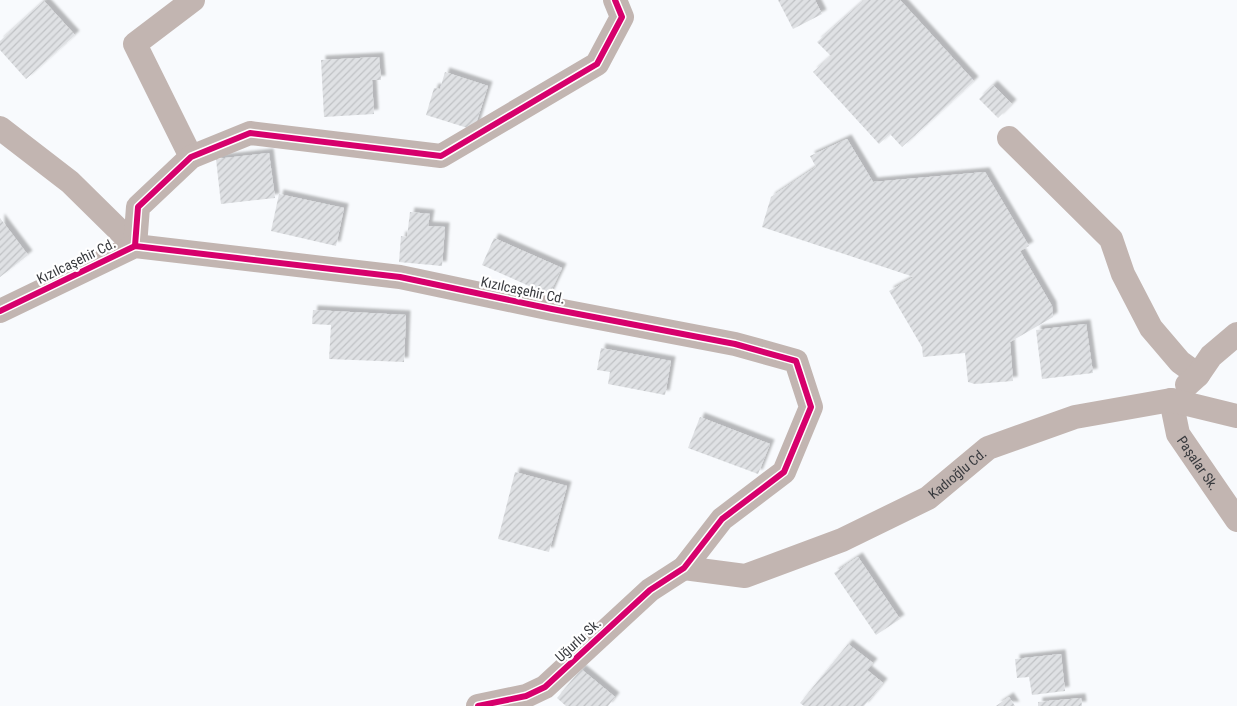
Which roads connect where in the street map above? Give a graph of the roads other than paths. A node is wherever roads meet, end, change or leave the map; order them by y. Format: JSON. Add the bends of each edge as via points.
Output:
{"nodes":[{"id":1,"x":193,"y":0,"type":"edge"},
{"id":2,"x":615,"y":0,"type":"edge"},
{"id":3,"x":0,"y":128,"type":"edge"},
{"id":4,"x":1009,"y":138,"type":"dead end"},
{"id":5,"x":190,"y":157,"type":"junction"},
{"id":6,"x":135,"y":246,"type":"junction"},
{"id":7,"x":0,"y":311,"type":"edge"},
{"id":8,"x":1237,"y":334,"type":"edge"},
{"id":9,"x":1198,"y":375,"type":"junction"},
{"id":10,"x":1170,"y":400,"type":"junction"},
{"id":11,"x":1237,"y":416,"type":"edge"},
{"id":12,"x":1237,"y":520,"type":"edge"},
{"id":13,"x":684,"y":568,"type":"junction"},
{"id":14,"x":478,"y":706,"type":"edge"}],
"edges":[{"from":1,"to":5,"type":"street","via":[[135,44]]},
{"from":2,"to":5,"type":"street","via":[[622,17],[597,64],[441,156],[250,133]]},
{"from":3,"to":6,"type":"street","via":[[70,182]]},
{"from":4,"to":9,"type":"street","via":[[1111,239],[1123,274],[1151,328],[1180,362]]},
{"from":5,"to":6,"type":"street","via":[[138,207]]},
{"from":6,"to":7,"type":"street","name":"Kızılcaşehir Cd."},
{"from":6,"to":13,"type":"street","name":"Kızılcaşehir Cd.","via":[[400,277],[735,344],[796,361],[811,407],[784,472],[722,519]]},
{"from":8,"to":9,"type":"street","via":[[1211,356]]},
{"from":9,"to":10,"type":"street"},
{"from":10,"to":11,"type":"street","name":"Kadıoğlu Cd."},
{"from":10,"to":12,"type":"street","name":"Paşalar Sk.","via":[[1178,434]]},
{"from":10,"to":13,"type":"street","name":"Kadıoğlu Cd.","via":[[1074,417],[988,448],[928,498],[842,540],[745,576]]},
{"from":13,"to":14,"type":"street","name":"Uğurlu Sk.","via":[[650,590],[545,687],[526,696]]}]}
